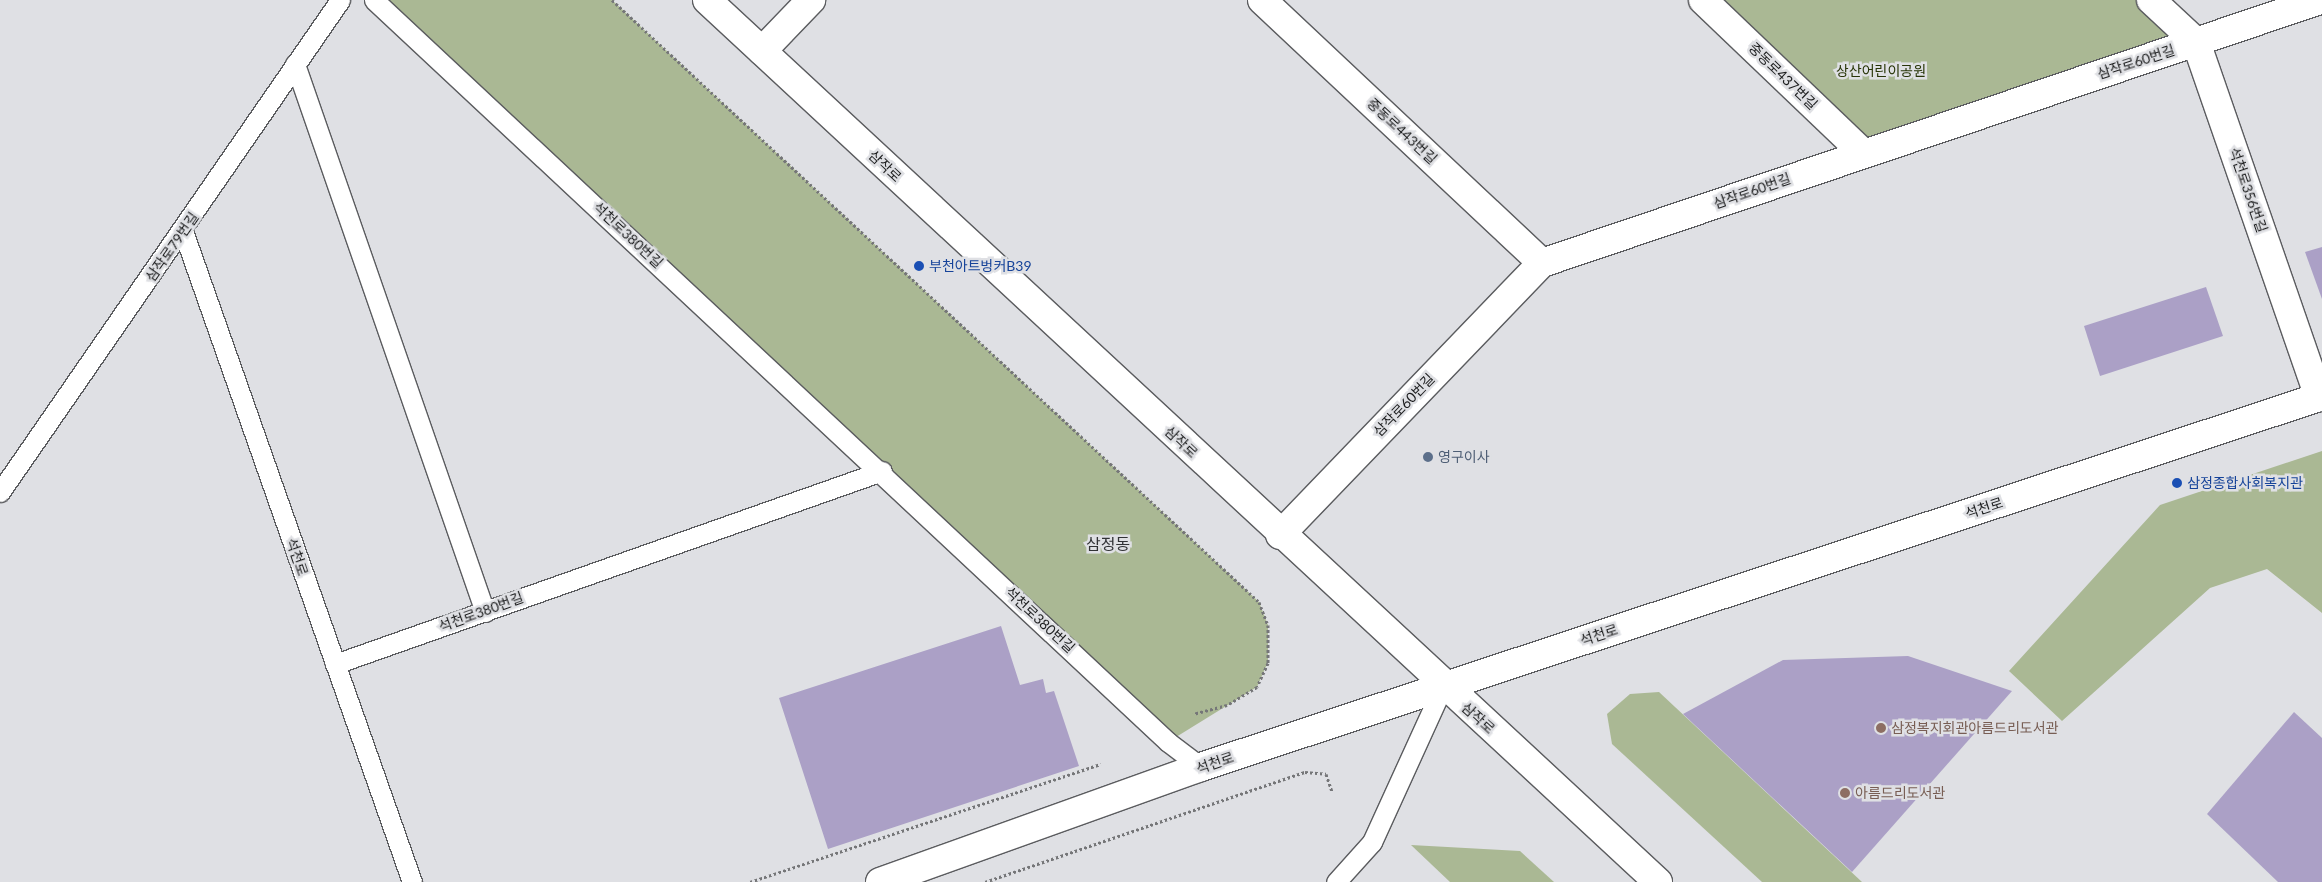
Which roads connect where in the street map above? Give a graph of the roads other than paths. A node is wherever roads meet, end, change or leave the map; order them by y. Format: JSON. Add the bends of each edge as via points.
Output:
{"nodes":[{"id":1,"x":340,"y":0,"type":"edge"},
{"id":2,"x":374,"y":0,"type":"edge"},
{"id":3,"x":707,"y":0,"type":"edge"},
{"id":4,"x":811,"y":0,"type":"edge"},
{"id":5,"x":1262,"y":0,"type":"edge"},
{"id":6,"x":1703,"y":0,"type":"edge"},
{"id":7,"x":2151,"y":0,"type":"edge"},
{"id":8,"x":2320,"y":0,"type":"edge"},
{"id":9,"x":2196,"y":42,"type":"junction"},
{"id":10,"x":762,"y":51,"type":"junction"},
{"id":11,"x":295,"y":64,"type":"junction"},
{"id":12,"x":1863,"y":153,"type":"junction"},
{"id":13,"x":184,"y":231,"type":"junction"},
{"id":14,"x":1542,"y":263,"type":"junction"},
{"id":15,"x":2321,"y":396,"type":"edge"},
{"id":16,"x":882,"y":470,"type":"junction"},
{"id":17,"x":0,"y":492,"type":"edge"},
{"id":18,"x":1280,"y":534,"type":"junction"},
{"id":19,"x":485,"y":612,"type":"junction"},
{"id":20,"x":335,"y":664,"type":"junction"},
{"id":21,"x":1443,"y":686,"type":"junction"},
{"id":22,"x":1201,"y":767,"type":"junction"},
{"id":23,"x":412,"y":882,"type":"edge"},
{"id":24,"x":880,"y":882,"type":"edge"},
{"id":25,"x":1336,"y":882,"type":"edge"},
{"id":26,"x":1658,"y":882,"type":"edge"}],
"edges":[{"from":1,"to":11,"type":"lane","name":"삼작로79번길"},
{"from":2,"to":16,"type":"lane","name":"석천로380번길"},
{"from":3,"to":10,"type":"street","name":"삼작로"},
{"from":4,"to":10,"type":"street"},
{"from":5,"to":14,"type":"street","name":"중동로443번길"},
{"from":6,"to":12,"type":"street","name":"중동로437번길"},
{"from":7,"to":9,"type":"street","name":"석천로356번길"},
{"from":8,"to":9,"type":"street","name":"삼작로60번길"},
{"from":9,"to":12,"type":"street","name":"삼작로60번길"},
{"from":9,"to":15,"type":"street","name":"석천로356번길"},
{"from":10,"to":18,"type":"street","name":"삼작로"},
{"from":11,"to":13,"type":"lane","name":"삼작로79번길"},
{"from":11,"to":19,"type":"lane"},
{"from":12,"to":14,"type":"street","name":"삼작로60번길"},
{"from":13,"to":17,"type":"lane","name":"삼작로79번길"},
{"from":13,"to":20,"type":"lane","name":"석천로"},
{"from":14,"to":18,"type":"street","name":"삼작로60번길"},
{"from":15,"to":21,"type":"street","name":"석천로"},
{"from":16,"to":19,"type":"lane","name":"석천로380번길"},
{"from":16,"to":22,"type":"lane","name":"석천로380번길","via":[[1168,742]]},
{"from":18,"to":21,"type":"street","name":"삼작로"},
{"from":19,"to":20,"type":"lane","name":"석천로380번길"},
{"from":20,"to":23,"type":"lane","name":"석천로"},
{"from":21,"to":22,"type":"street","name":"석천로"},
{"from":21,"to":25,"type":"lane","via":[[1372,842]]},
{"from":21,"to":26,"type":"street","name":"삼작로"},
{"from":22,"to":24,"type":"street","name":"석천로"}]}
